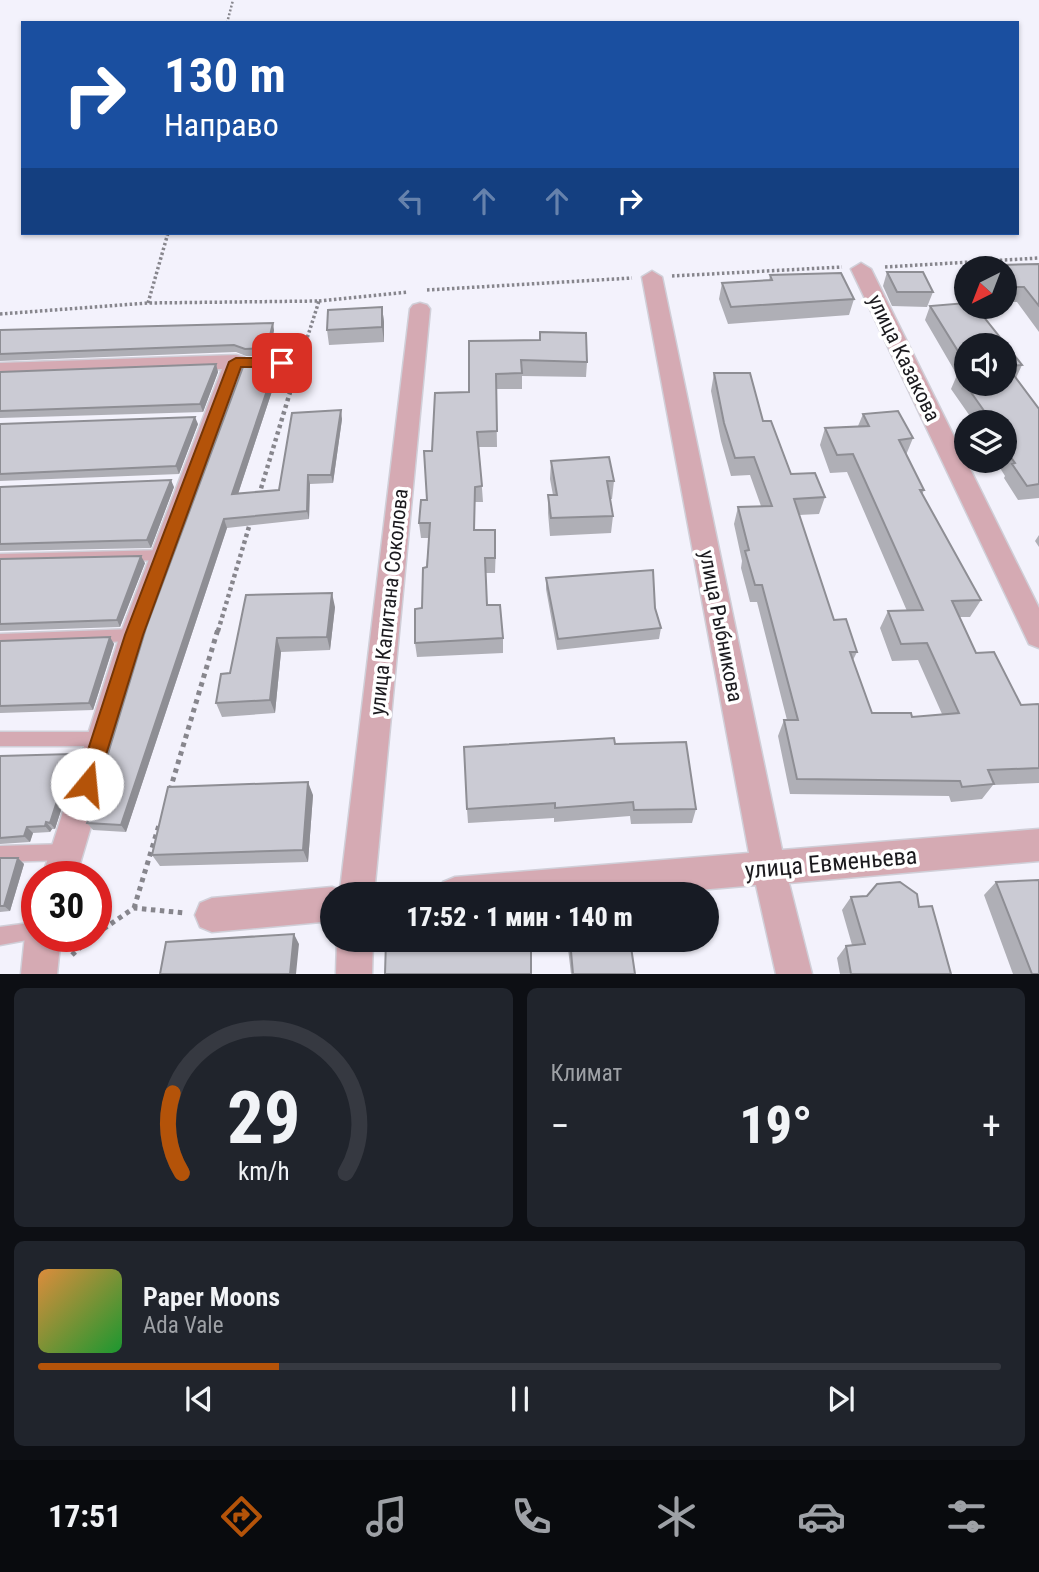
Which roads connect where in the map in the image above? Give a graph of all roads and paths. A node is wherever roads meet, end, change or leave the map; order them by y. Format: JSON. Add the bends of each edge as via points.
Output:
{"nodes":[{"id":1,"x":233,"y":0,"type":"edge"},
{"id":2,"x":228,"y":21,"type":"edge"},
{"id":3,"x":167,"y":235,"type":"edge"},
{"id":4,"x":1039,"y":258,"type":"edge"},
{"id":5,"x":861,"y":269,"type":"junction"},
{"id":6,"x":652,"y":277,"type":"junction"},
{"id":7,"x":318,"y":301,"type":"dead end"},
{"id":8,"x":148,"y":303,"type":"dead end"},
{"id":9,"x":420,"y":309,"type":"dead end"},
{"id":10,"x":236,"y":362,"type":"junction"},
{"id":11,"x":299,"y":365,"type":"dead end"},
{"id":12,"x":0,"y":369,"type":"edge"},
{"id":13,"x":164,"y":555,"type":"junction"},
{"id":14,"x":0,"y":559,"type":"edge"},
{"id":15,"x":134,"y":635,"type":"junction"},
{"id":16,"x":1039,"y":636,"type":"edge"},
{"id":17,"x":0,"y":640,"type":"edge"},
{"id":18,"x":0,"y":739,"type":"edge"},
{"id":19,"x":101,"y":739,"type":"junction"},
{"id":20,"x":1039,"y":845,"type":"edge"},
{"id":21,"x":0,"y":854,"type":"edge"},
{"id":22,"x":44,"y":861,"type":"edge"},
{"id":23,"x":64,"y":861,"type":"edge"},
{"id":24,"x":769,"y":868,"type":"junction"},
{"id":25,"x":358,"y":882,"type":"edge"},
{"id":26,"x":600,"y":882,"type":"edge"},
{"id":27,"x":320,"y":905,"type":"edge"},
{"id":28,"x":212,"y":915,"type":"joint"},
{"id":29,"x":112,"y":923,"type":"edge"},
{"id":30,"x":21,"y":933,"type":"edge"},
{"id":31,"x":0,"y":936,"type":"edge"},
{"id":32,"x":41,"y":952,"type":"edge"},
{"id":33,"x":355,"y":952,"type":"edge"},
{"id":34,"x":38,"y":974,"type":"edge"},
{"id":35,"x":354,"y":974,"type":"edge"},
{"id":36,"x":794,"y":974,"type":"edge"}],
"edges":[{"from":1,"to":2,"type":"path"},
{"from":3,"to":8,"type":"path"},
{"from":4,"to":5,"type":"path"},
{"from":5,"to":6,"type":"path"},
{"from":5,"to":16,"type":"street","name":"улица Казакова"},
{"from":6,"to":7,"type":"path"},
{"from":6,"to":24,"type":"street","name":"улица Рыбникова"},
{"from":9,"to":25,"type":"street","name":"улица Капитана Соколова"},
{"from":10,"to":11,"type":"lane"},
{"from":10,"to":12,"type":"street"},
{"from":10,"to":13,"type":"street","via":[[184,480]]},
{"from":13,"to":14,"type":"lane"},
{"from":13,"to":15,"type":"street"},
{"from":15,"to":17,"type":"lane"},
{"from":15,"to":19,"type":"street"},
{"from":18,"to":19,"type":"lane"},
{"from":19,"to":23,"type":"street"},
{"from":20,"to":24,"type":"street","name":"улица Евменьева"},
{"from":21,"to":22,"type":"lane"},
{"from":24,"to":26,"type":"street","name":"улица Евменьева"},
{"from":24,"to":36,"type":"street","name":"улица Рыбникова"},
{"from":27,"to":28,"type":"street"},
{"from":28,"to":29,"type":"path","via":[[134,908]]},
{"from":30,"to":31,"type":"lane"},
{"from":32,"to":34,"type":"street"},
{"from":33,"to":35,"type":"street"}]}
